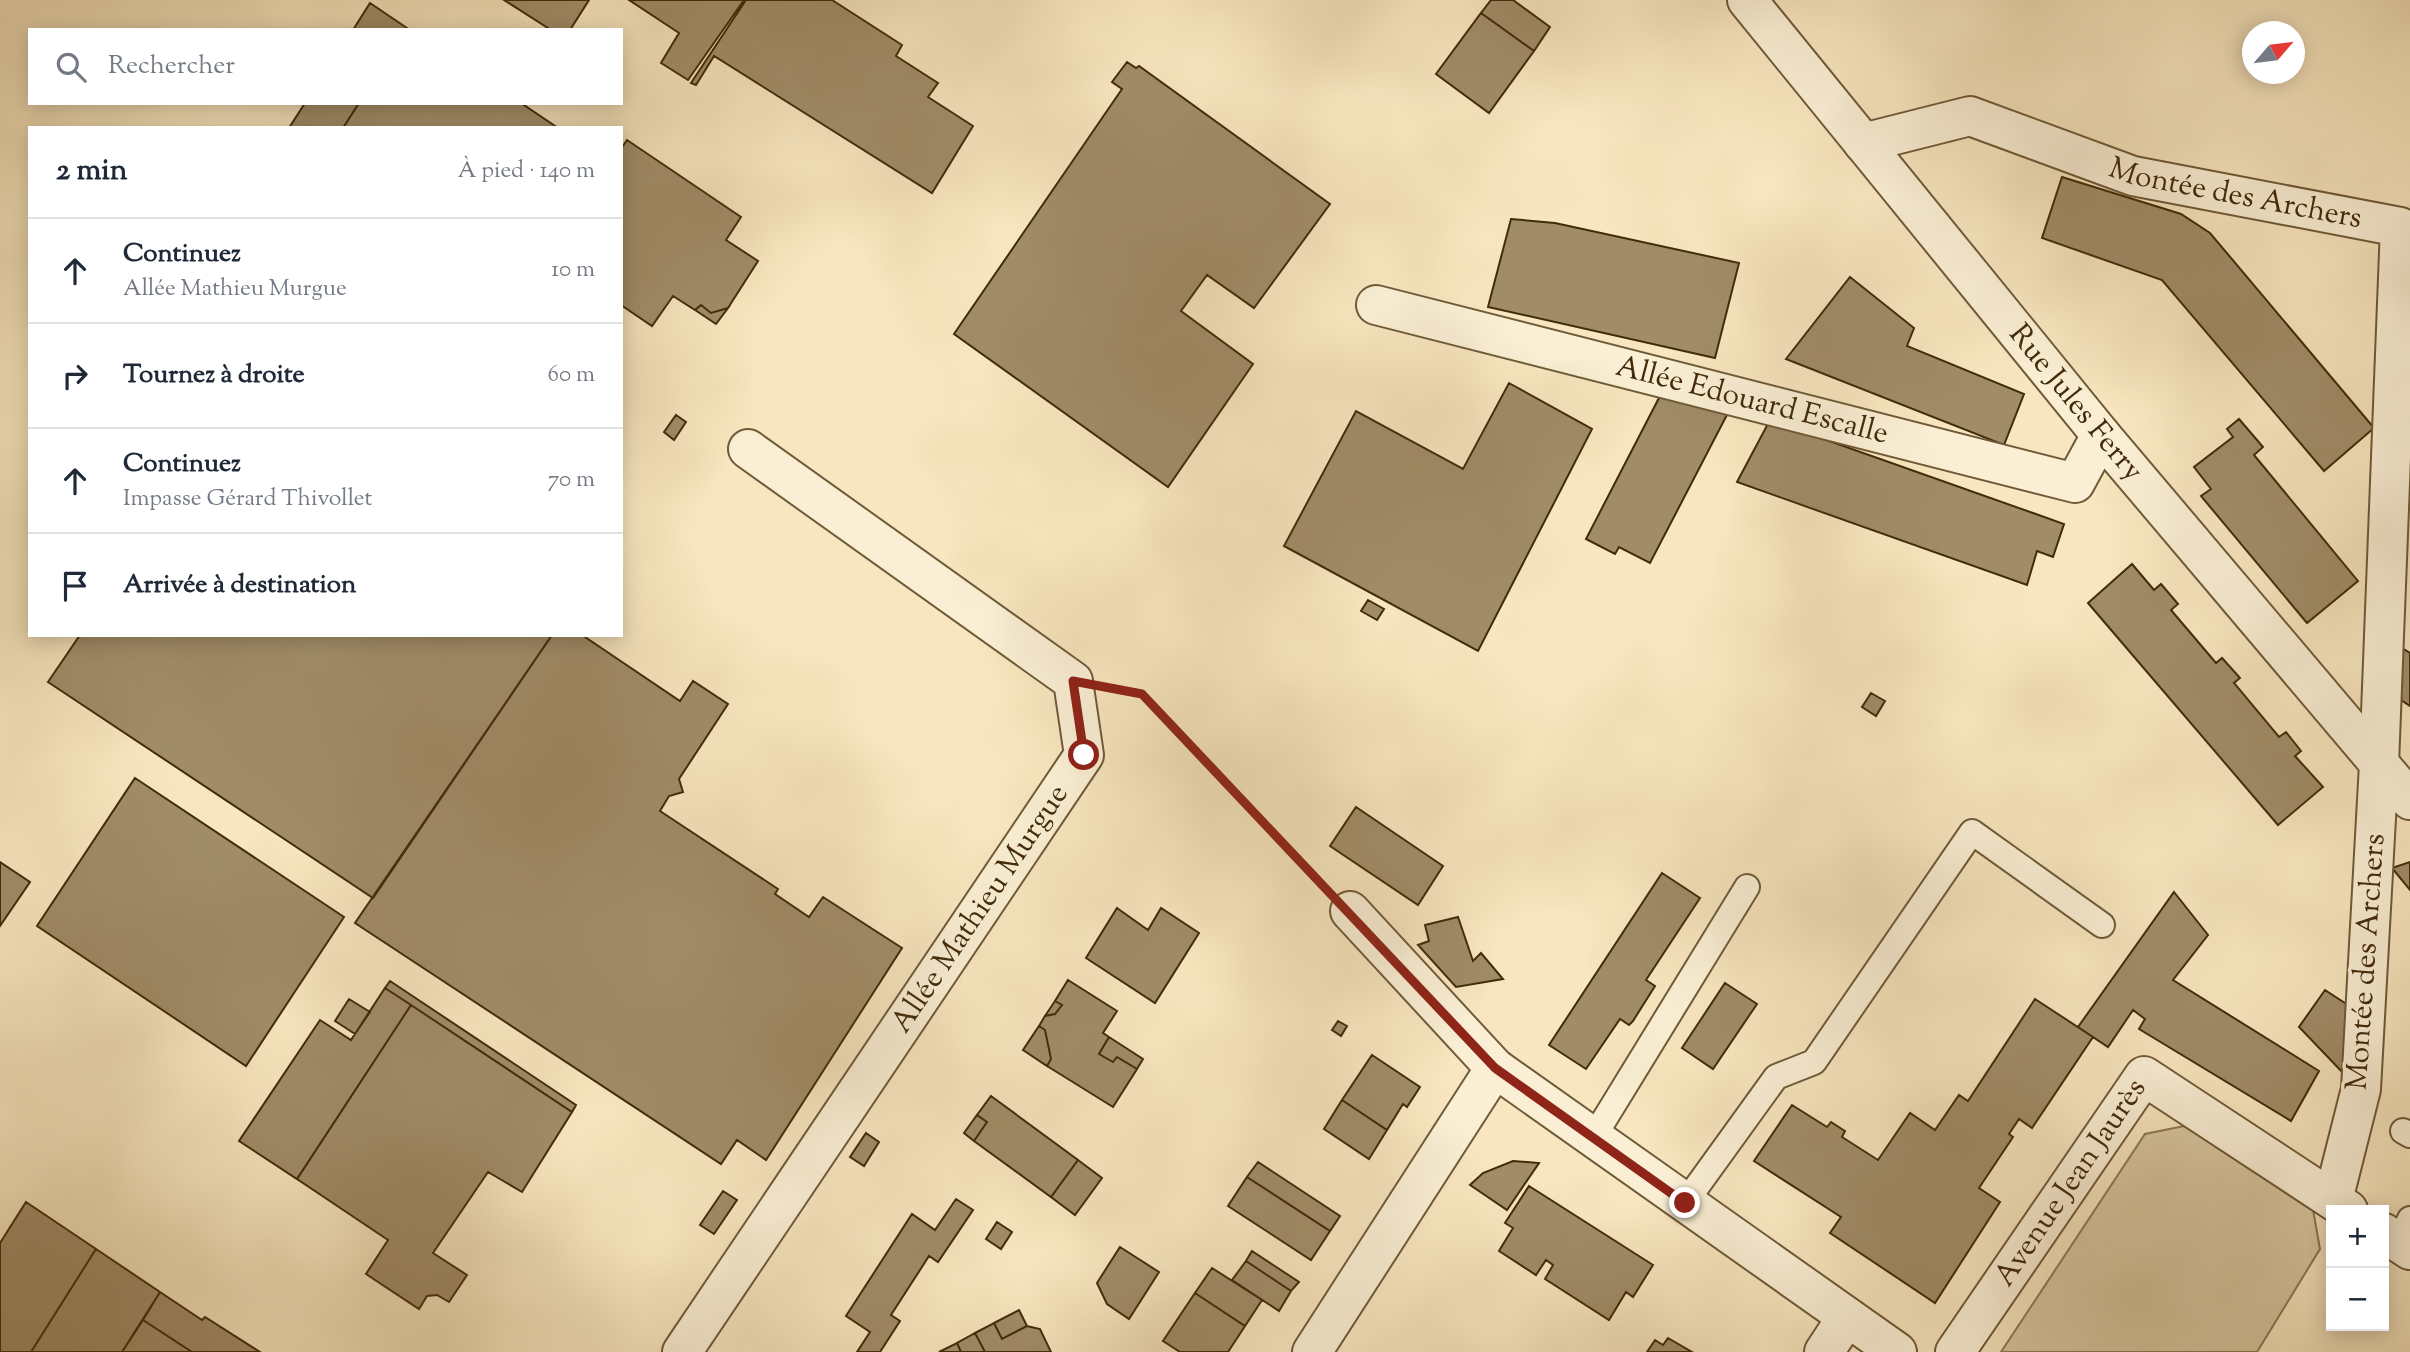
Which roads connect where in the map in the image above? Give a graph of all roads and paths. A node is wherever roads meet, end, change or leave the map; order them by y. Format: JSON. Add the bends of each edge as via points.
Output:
{"nodes":[{"id":1,"x":1747,"y":0,"type":"edge"},
{"id":2,"x":1863,"y":143,"type":"junction"},
{"id":3,"x":1376,"y":305,"type":"dead end"},
{"id":4,"x":2101,"y":435,"type":"junction"},
{"id":5,"x":748,"y":449,"type":"dead end"},
{"id":6,"x":1073,"y":681,"type":"junction"},
{"id":7,"x":2379,"y":764,"type":"junction"},
{"id":8,"x":2410,"y":800,"type":"edge"},
{"id":9,"x":1747,"y":887,"type":"dead end"},
{"id":10,"x":1350,"y":911,"type":"joint"},
{"id":11,"x":2102,"y":925,"type":"dead end"},
{"id":12,"x":1495,"y":1068,"type":"junction"},
{"id":13,"x":1593,"y":1138,"type":"junction"},
{"id":14,"x":1685,"y":1203,"type":"junction"},
{"id":15,"x":2341,"y":1205,"type":"edge"},
{"id":16,"x":1847,"y":1317,"type":"junction"},
{"id":17,"x":682,"y":1352,"type":"edge"},
{"id":18,"x":1312,"y":1352,"type":"edge"},
{"id":19,"x":1824,"y":1352,"type":"edge"},
{"id":20,"x":1897,"y":1352,"type":"edge"},
{"id":21,"x":1955,"y":1352,"type":"edge"}],
"edges":[{"from":1,"to":2,"type":"street","name":"Rue Jules Ferry"},
{"from":2,"to":4,"type":"street","name":"Rue Jules Ferry"},
{"from":2,"to":7,"type":"street","name":"Montée des Archers","via":[[1970,116],[2133,176],[2400,227]]},
{"from":3,"to":4,"type":"street","name":"Allée Edouard Escalle","via":[[2075,483]]},
{"from":4,"to":7,"type":"street","name":"Rue Jules Ferry"},
{"from":5,"to":6,"type":"street"},
{"from":6,"to":10,"type":"path","via":[[1142,694]]},
{"from":6,"to":17,"type":"street","name":"Allée Mathieu Murgue","via":[[1084,755]]},
{"from":7,"to":8,"type":"street","name":"Rue Jules Ferry"},
{"from":7,"to":15,"type":"street","name":"Montée des Archers","via":[[2361,1089]]},
{"from":9,"to":13,"type":"lane"},
{"from":10,"to":12,"type":"street"},
{"from":11,"to":14,"type":"lane","via":[[1972,832],[1814,1062],[1776,1077]]},
{"from":12,"to":13,"type":"street"},
{"from":12,"to":18,"type":"street"},
{"from":13,"to":14,"type":"street"},
{"from":14,"to":16,"type":"street"},
{"from":15,"to":21,"type":"street","name":"Avenue Jean Jaurès","via":[[2144,1076]]},
{"from":16,"to":19,"type":"street"},
{"from":16,"to":20,"type":"street"}]}
